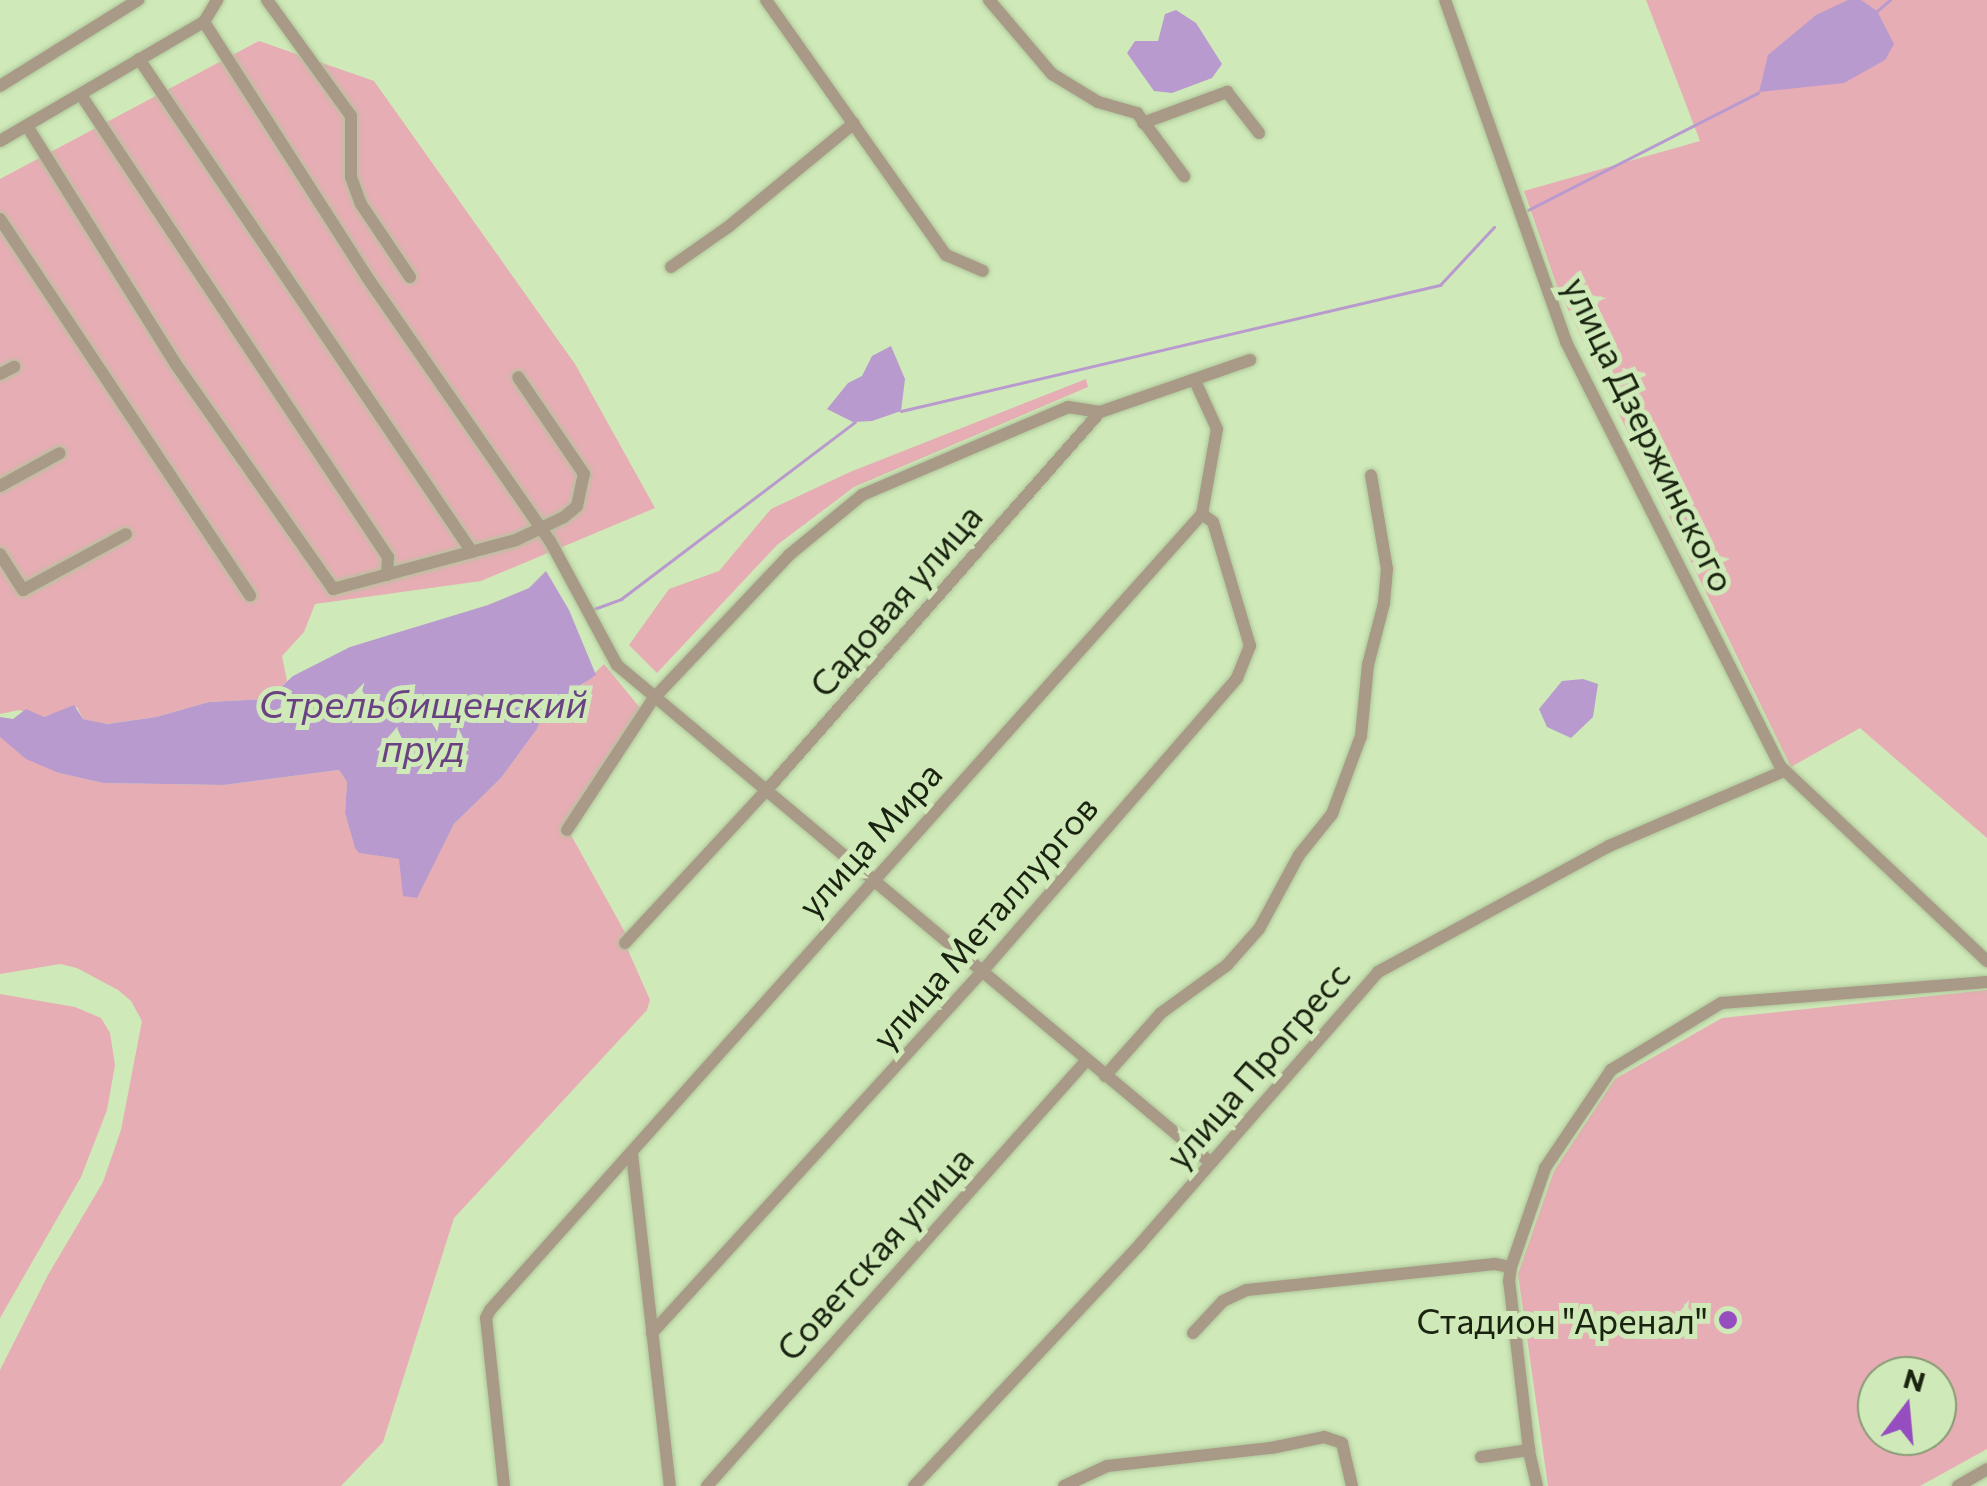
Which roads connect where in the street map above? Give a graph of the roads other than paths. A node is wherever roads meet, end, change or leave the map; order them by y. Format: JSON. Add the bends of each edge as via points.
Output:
{"nodes":[{"id":1,"x":138,"y":0,"type":"edge"},
{"id":2,"x":217,"y":0,"type":"edge"},
{"id":3,"x":228,"y":0,"type":"edge"},
{"id":4,"x":268,"y":0,"type":"edge"},
{"id":5,"x":766,"y":0,"type":"edge"},
{"id":6,"x":989,"y":0,"type":"edge"},
{"id":7,"x":1446,"y":0,"type":"edge"},
{"id":8,"x":204,"y":22,"type":"junction"},
{"id":9,"x":139,"y":59,"type":"junction"},
{"id":10,"x":0,"y":86,"type":"edge"},
{"id":11,"x":82,"y":95,"type":"junction"},
{"id":12,"x":854,"y":123,"type":"junction"},
{"id":13,"x":1143,"y":124,"type":"junction"},
{"id":14,"x":27,"y":126,"type":"junction"},
{"id":15,"x":1259,"y":134,"type":"dead end"},
{"id":16,"x":0,"y":141,"type":"edge"},
{"id":17,"x":1184,"y":176,"type":"dead end"},
{"id":18,"x":0,"y":219,"type":"edge"},
{"id":19,"x":671,"y":266,"type":"dead end"},
{"id":20,"x":983,"y":271,"type":"dead end"},
{"id":21,"x":410,"y":277,"type":"dead end"},
{"id":22,"x":1250,"y":360,"type":"dead end"},
{"id":23,"x":14,"y":367,"type":"dead end"},
{"id":24,"x":0,"y":374,"type":"edge"},
{"id":25,"x":518,"y":377,"type":"dead end"},
{"id":26,"x":1195,"y":382,"type":"junction"},
{"id":27,"x":1100,"y":412,"type":"junction"},
{"id":28,"x":60,"y":453,"type":"dead end"},
{"id":29,"x":1372,"y":475,"type":"dead end"},
{"id":30,"x":0,"y":486,"type":"edge"},
{"id":31,"x":1202,"y":514,"type":"junction"},
{"id":32,"x":541,"y":528,"type":"junction"},
{"id":33,"x":126,"y":534,"type":"dead end"},
{"id":34,"x":472,"y":552,"type":"junction"},
{"id":35,"x":0,"y":554,"type":"edge"},
{"id":36,"x":388,"y":575,"type":"junction"},
{"id":37,"x":250,"y":595,"type":"dead end"},
{"id":38,"x":653,"y":699,"type":"junction"},
{"id":39,"x":1784,"y":771,"type":"junction"},
{"id":40,"x":766,"y":791,"type":"junction"},
{"id":41,"x":566,"y":830,"type":"dead end"},
{"id":42,"x":871,"y":880,"type":"junction"},
{"id":43,"x":625,"y":944,"type":"dead end"},
{"id":44,"x":1987,"y":961,"type":"edge"},
{"id":45,"x":980,"y":974,"type":"junction"},
{"id":46,"x":1987,"y":982,"type":"edge"},
{"id":47,"x":1086,"y":1061,"type":"junction"},
{"id":48,"x":1105,"y":1076,"type":"junction"},
{"id":49,"x":632,"y":1154,"type":"junction"},
{"id":50,"x":1211,"y":1164,"type":"junction"},
{"id":51,"x":1511,"y":1267,"type":"junction"},
{"id":52,"x":652,"y":1333,"type":"junction"},
{"id":53,"x":1192,"y":1334,"type":"dead end"},
{"id":54,"x":1528,"y":1450,"type":"junction"},
{"id":55,"x":1481,"y":1458,"type":"dead end"},
{"id":56,"x":1987,"y":1469,"type":"edge"},
{"id":57,"x":504,"y":1486,"type":"edge"},
{"id":58,"x":670,"y":1486,"type":"edge"},
{"id":59,"x":708,"y":1486,"type":"edge"},
{"id":60,"x":914,"y":1486,"type":"edge"},
{"id":61,"x":1064,"y":1486,"type":"edge"},
{"id":62,"x":1352,"y":1486,"type":"edge"},
{"id":63,"x":1537,"y":1486,"type":"edge"},
{"id":64,"x":1958,"y":1486,"type":"edge"}],
"edges":[{"from":1,"to":10,"type":"street"},
{"from":2,"to":3,"type":"street"},
{"from":2,"to":8,"type":"street"},
{"from":4,"to":21,"type":"street","via":[[351,116],[351,177],[361,204]]},
{"from":5,"to":12,"type":"street"},
{"from":6,"to":13,"type":"street","via":[[1052,74],[1098,102],[1136,113]]},
{"from":7,"to":39,"type":"street","name":"улица Дзержинского","via":[[1566,342]]},
{"from":8,"to":9,"type":"street"},
{"from":8,"to":32,"type":"street","via":[[366,277]]},
{"from":9,"to":11,"type":"street"},
{"from":9,"to":34,"type":"street"},
{"from":11,"to":14,"type":"street"},
{"from":11,"to":36,"type":"street","via":[[388,557]]},
{"from":12,"to":19,"type":"street"},
{"from":12,"to":20,"type":"street","via":[[946,255]]},
{"from":13,"to":15,"type":"street","via":[[1226,92]]},
{"from":13,"to":17,"type":"street"},
{"from":14,"to":16,"type":"street"},
{"from":14,"to":36,"type":"street","via":[[175,363],[333,589]]},
{"from":18,"to":37,"type":"street"},
{"from":22,"to":26,"type":"street","name":"Садовая улица"},
{"from":23,"to":24,"type":"street"},
{"from":25,"to":32,"type":"street","via":[[584,474],[577,506]]},
{"from":26,"to":27,"type":"street","name":"Садовая улица","via":[[1172,384]]},
{"from":26,"to":31,"type":"street","via":[[1217,429]]},
{"from":27,"to":38,"type":"street","via":[[1068,406],[862,495],[788,555]]},
{"from":27,"to":40,"type":"street","name":"Садовая улица"},
{"from":28,"to":30,"type":"street"},
{"from":29,"to":48,"type":"street","via":[[1386,586],[1361,736],[1332,814],[1298,855],[1259,929],[1228,965],[1161,1012]]},
{"from":31,"to":42,"type":"street","name":"улица Мира"},
{"from":31,"to":45,"type":"street","name":"улица Металлургов","via":[[1213,522],[1250,646],[1237,678]]},
{"from":32,"to":34,"type":"street"},
{"from":32,"to":38,"type":"street","via":[[616,665]]},
{"from":33,"to":35,"type":"street","via":[[23,590]]},
{"from":34,"to":36,"type":"street"},
{"from":38,"to":40,"type":"street"},
{"from":38,"to":41,"type":"street"},
{"from":39,"to":44,"type":"street","name":"улица Дзержинского"},
{"from":39,"to":50,"type":"street","name":"улица Прогресс","via":[[1608,846],[1378,972]]},
{"from":40,"to":42,"type":"street"},
{"from":40,"to":43,"type":"street","name":"Садовая улица"},
{"from":42,"to":45,"type":"street"},
{"from":42,"to":49,"type":"street","name":"улица Мира"},
{"from":45,"to":47,"type":"street"},
{"from":45,"to":52,"type":"street","name":"улица Металлургов"},
{"from":46,"to":51,"type":"street","via":[[1721,1003],[1667,1034],[1610,1070],[1576,1120],[1545,1168]]},
{"from":47,"to":48,"type":"street"},
{"from":47,"to":59,"type":"street","name":"Советская улица"},
{"from":48,"to":50,"type":"street"},
{"from":49,"to":52,"type":"street"},
{"from":49,"to":57,"type":"street","name":"улица Мира","via":[[486,1318]]},
{"from":50,"to":60,"type":"street","name":"улица Прогресс"},
{"from":51,"to":53,"type":"street","via":[[1247,1290],[1223,1301]]},
{"from":51,"to":54,"type":"street"},
{"from":52,"to":58,"type":"street"},
{"from":54,"to":55,"type":"street"},
{"from":54,"to":63,"type":"street"},
{"from":56,"to":64,"type":"street"},
{"from":61,"to":62,"type":"street","via":[[1107,1466],[1324,1437],[1342,1442]]}]}
